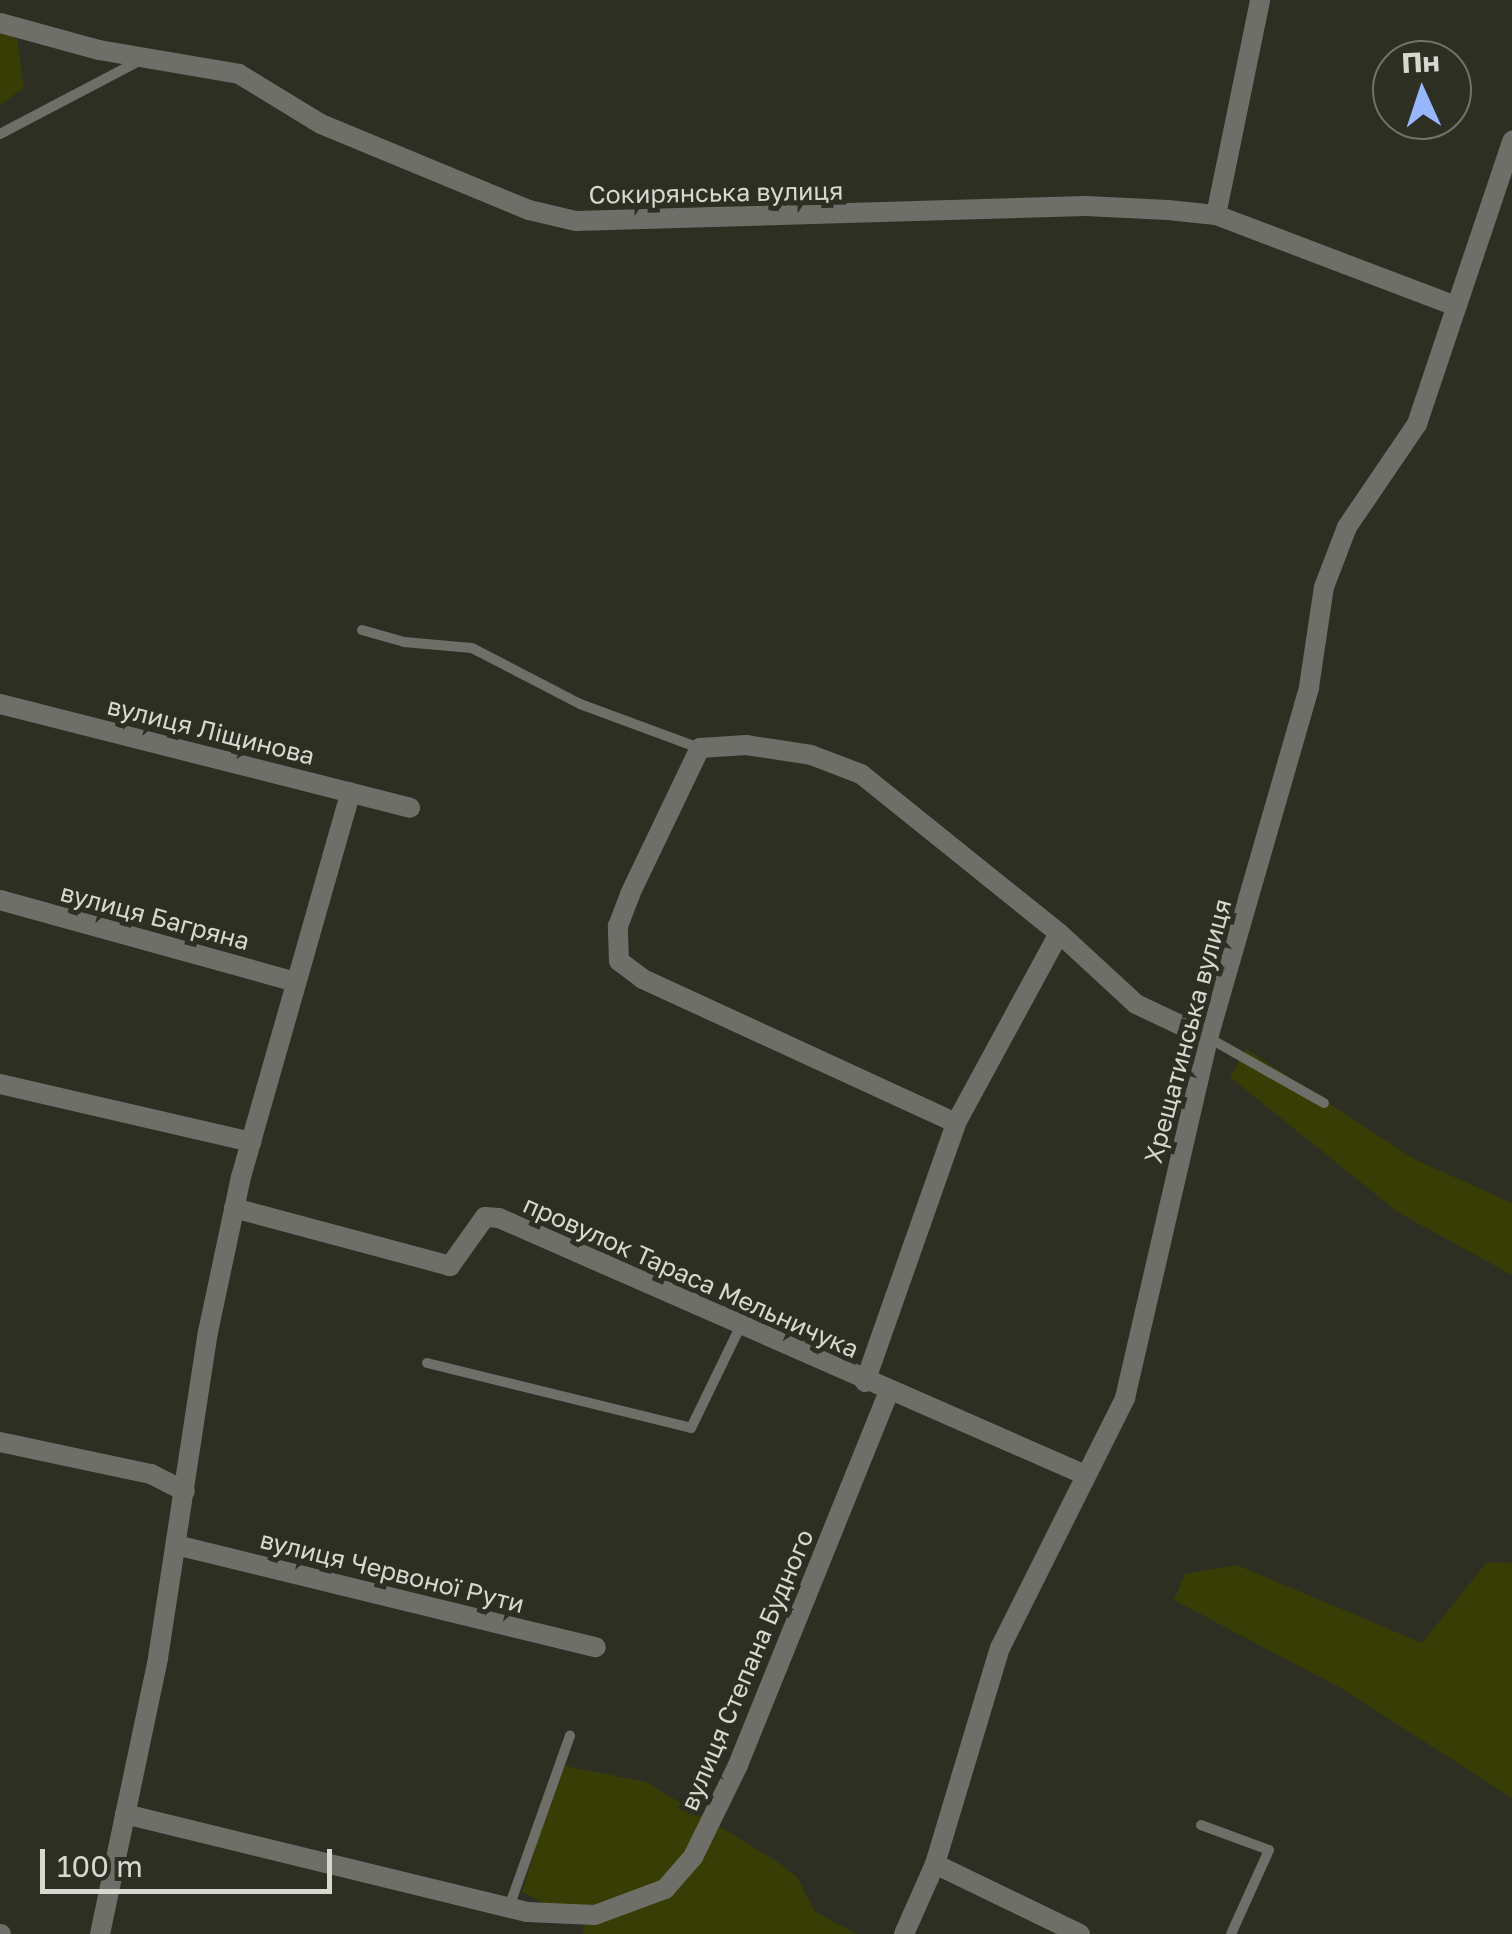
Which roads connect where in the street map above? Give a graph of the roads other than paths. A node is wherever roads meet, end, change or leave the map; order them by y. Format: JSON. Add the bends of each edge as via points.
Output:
{"nodes":[{"id":1,"x":1260,"y":0,"type":"edge"},
{"id":2,"x":0,"y":23,"type":"edge"},
{"id":3,"x":149,"y":56,"type":"junction"},
{"id":4,"x":0,"y":134,"type":"edge"},
{"id":5,"x":1512,"y":141,"type":"edge"},
{"id":6,"x":1216,"y":215,"type":"junction"},
{"id":7,"x":1455,"y":306,"type":"junction"},
{"id":8,"x":362,"y":630,"type":"dead end"},
{"id":9,"x":0,"y":704,"type":"edge"},
{"id":10,"x":700,"y":748,"type":"junction"},
{"id":11,"x":351,"y":792,"type":"junction"},
{"id":12,"x":410,"y":808,"type":"dead end"},
{"id":13,"x":0,"y":900,"type":"edge"},
{"id":14,"x":1059,"y":933,"type":"junction"},
{"id":15,"x":296,"y":982,"type":"junction"},
{"id":16,"x":1208,"y":1038,"type":"junction"},
{"id":17,"x":0,"y":1084,"type":"edge"},
{"id":18,"x":1324,"y":1104,"type":"dead end"},
{"id":19,"x":956,"y":1123,"type":"junction"},
{"id":20,"x":251,"y":1142,"type":"junction"},
{"id":21,"x":234,"y":1208,"type":"junction"},
{"id":22,"x":741,"y":1324,"type":"junction"},
{"id":23,"x":427,"y":1363,"type":"dead end"},
{"id":24,"x":866,"y":1382,"type":"junction"},
{"id":25,"x":888,"y":1392,"type":"junction"},
{"id":26,"x":0,"y":1442,"type":"edge"},
{"id":27,"x":1083,"y":1474,"type":"junction"},
{"id":28,"x":185,"y":1491,"type":"junction"},
{"id":29,"x":176,"y":1545,"type":"junction"},
{"id":30,"x":596,"y":1648,"type":"dead end"},
{"id":31,"x":570,"y":1736,"type":"dead end"},
{"id":32,"x":125,"y":1814,"type":"junction"},
{"id":33,"x":1201,"y":1825,"type":"dead end"},
{"id":34,"x":935,"y":1864,"type":"junction"},
{"id":35,"x":508,"y":1907,"type":"junction"},
{"id":36,"x":100,"y":1934,"type":"edge"},
{"id":37,"x":904,"y":1934,"type":"edge"},
{"id":38,"x":1080,"y":1934,"type":"edge"},
{"id":39,"x":1231,"y":1934,"type":"edge"}],
"edges":[{"from":1,"to":6,"type":"street"},
{"from":2,"to":3,"type":"street","name":"Сокирянська вулиця"},
{"from":3,"to":4,"type":"lane"},
{"from":3,"to":6,"type":"street","name":"Сокирянська вулиця","via":[[239,74],[321,124],[528,210],[576,221],[1086,206]]},
{"from":5,"to":7,"type":"street","name":"Хрещатинська вулиця"},
{"from":6,"to":7,"type":"street","name":"Сокирянська вулиця"},
{"from":7,"to":16,"type":"street","name":"Хрещатинська вулиця","via":[[1417,424],[1347,528],[1324,587],[1309,687]]},
{"from":8,"to":10,"type":"lane","via":[[404,642],[472,648],[580,704]]},
{"from":9,"to":11,"type":"street","name":"вулиця Ліщинова"},
{"from":10,"to":14,"type":"street","via":[[746,745],[811,755],[861,774]]},
{"from":10,"to":19,"type":"street","via":[[630,894],[618,926],[619,961],[643,979]]},
{"from":11,"to":12,"type":"street","name":"вулиця Ліщинова"},
{"from":11,"to":15,"type":"street"},
{"from":13,"to":15,"type":"street","name":"вулиця Багряна"},
{"from":14,"to":16,"type":"street","via":[[1136,1004]]},
{"from":14,"to":19,"type":"street"},
{"from":15,"to":20,"type":"street"},
{"from":16,"to":18,"type":"lane"},
{"from":16,"to":27,"type":"street","name":"Хрещатинська вулиця","via":[[1124,1398]]},
{"from":17,"to":20,"type":"street"},
{"from":19,"to":24,"type":"street"},
{"from":20,"to":21,"type":"street"},
{"from":21,"to":22,"type":"street","name":"провулок Тараса Мельничука","via":[[450,1266],[485,1216],[499,1218]]},
{"from":21,"to":28,"type":"street"},
{"from":22,"to":23,"type":"lane","via":[[691,1428]]},
{"from":22,"to":24,"type":"street","name":"провулок Тараса Мельничука"},
{"from":24,"to":25,"type":"street","name":"провулок Тараса Мельничука"},
{"from":25,"to":27,"type":"street","name":"провулок Тараса Мельничука"},
{"from":25,"to":35,"type":"street","name":"вулиця Степана Будного","via":[[738,1765],[693,1856],[665,1889],[596,1914]]},
{"from":26,"to":28,"type":"street","via":[[152,1474]]},
{"from":27,"to":34,"type":"street","name":"Хрещатинська вулиця","via":[[1000,1648]]},
{"from":28,"to":29,"type":"street"},
{"from":29,"to":30,"type":"street","name":"вулиця Червоної Рути"},
{"from":29,"to":32,"type":"street"},
{"from":31,"to":35,"type":"lane"},
{"from":32,"to":35,"type":"street","name":"вулиця Степана Будного"},
{"from":32,"to":36,"type":"street"},
{"from":33,"to":39,"type":"lane","via":[[1268,1850]]},
{"from":34,"to":37,"type":"street","name":"Хрещатинська вулиця"},
{"from":34,"to":38,"type":"street"}]}
